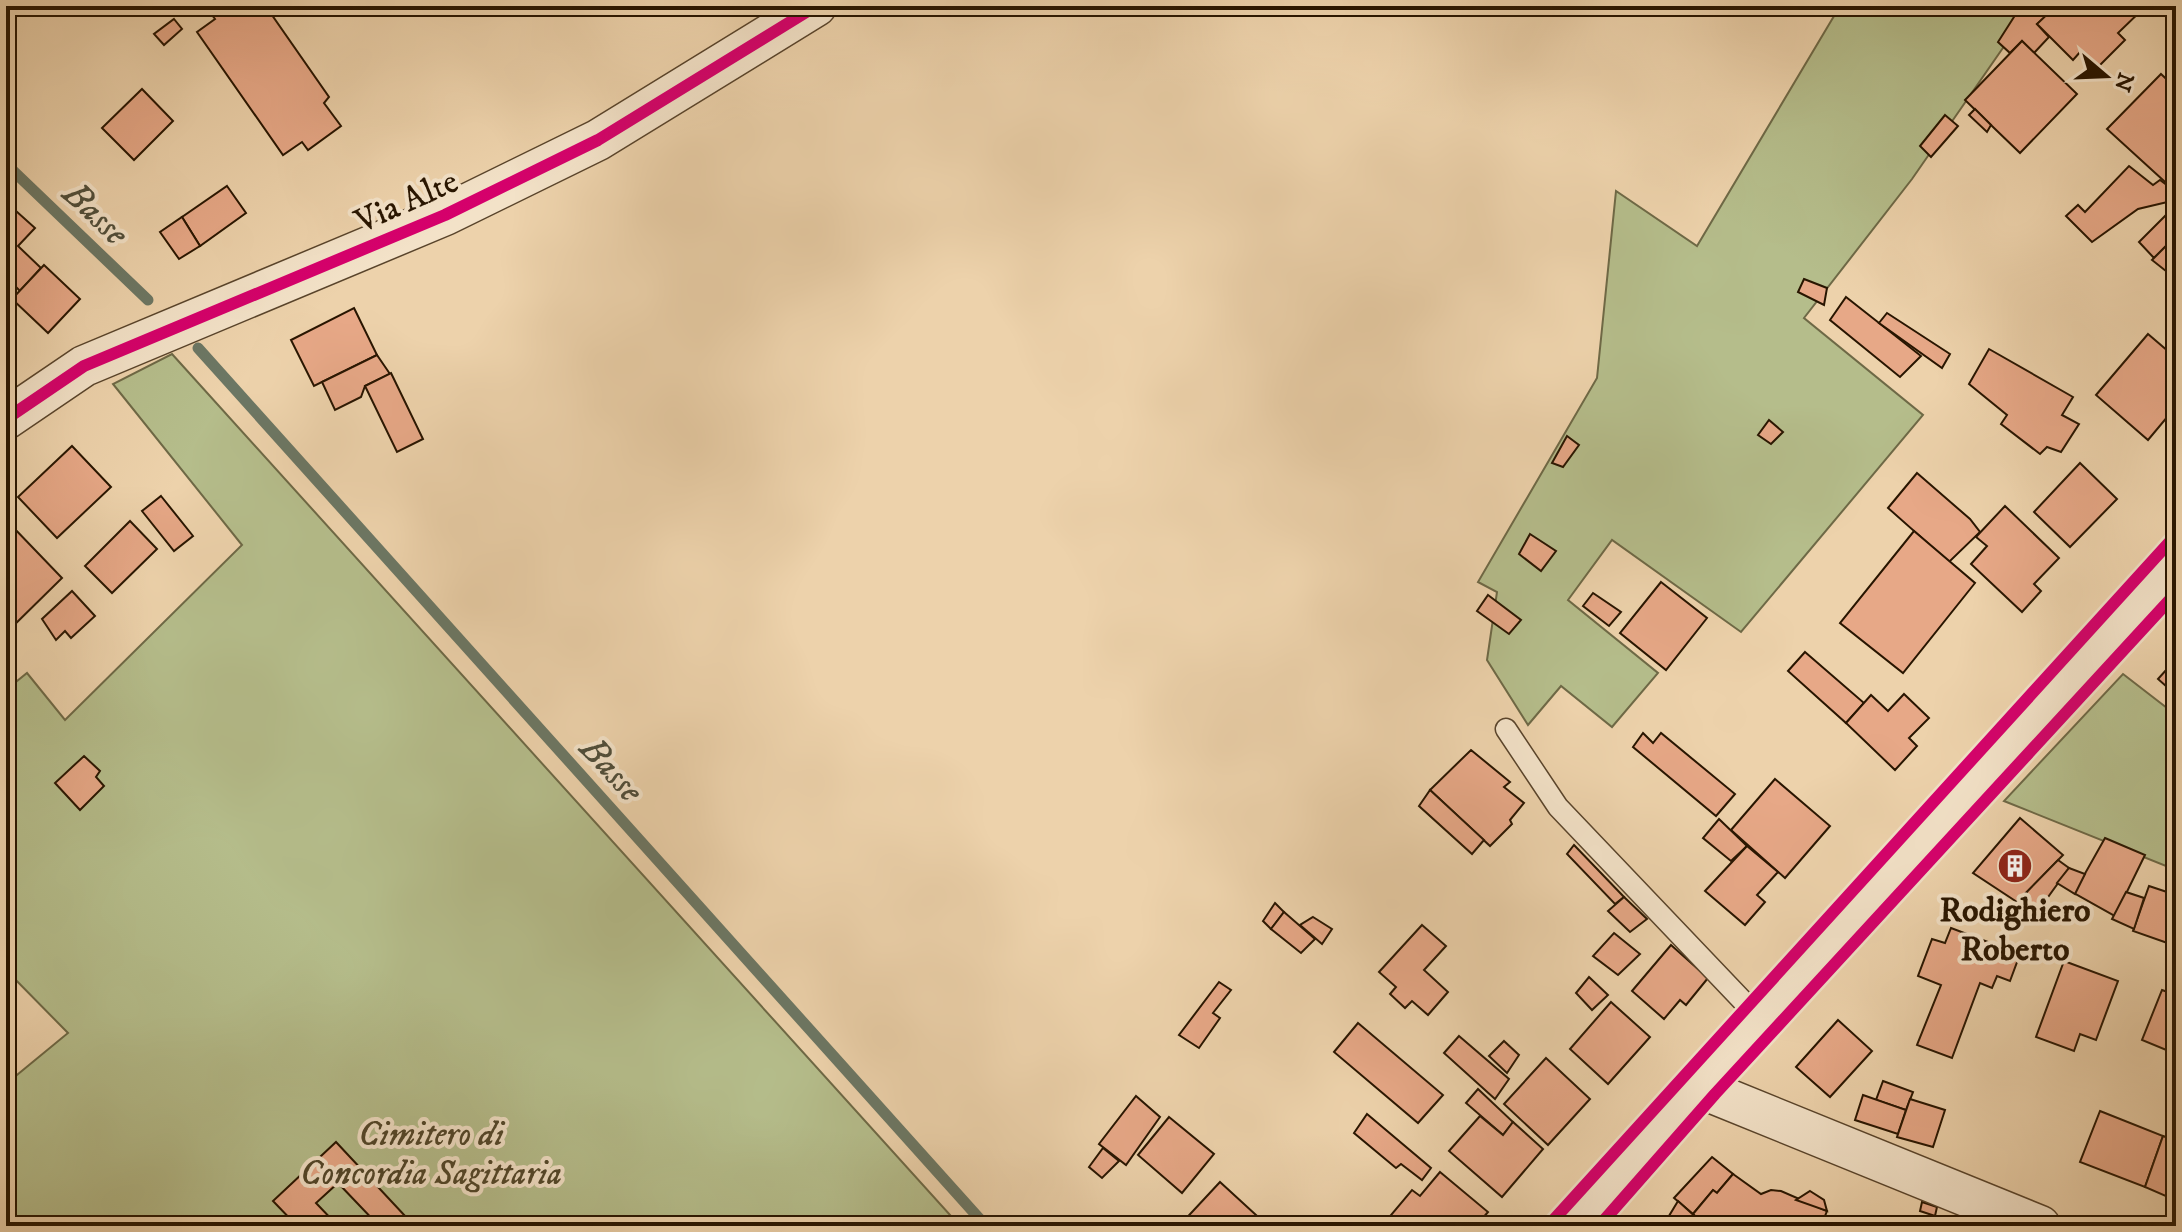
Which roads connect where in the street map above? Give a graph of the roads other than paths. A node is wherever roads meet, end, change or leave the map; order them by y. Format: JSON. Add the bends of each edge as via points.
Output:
{"nodes":[{"id":1,"x":816,"y":6,"type":"edge"},
{"id":2,"x":6,"y":419,"type":"edge"},
{"id":3,"x":2176,"y":558,"type":"edge"},
{"id":4,"x":1506,"y":729,"type":"dead end"},
{"id":5,"x":1760,"y":1019,"type":"junction"},
{"id":6,"x":1702,"y":1081,"type":"junction"},
{"id":7,"x":1574,"y":1226,"type":"edge"},
{"id":8,"x":2040,"y":1226,"type":"edge"}],
"edges":[{"from":1,"to":2,"type":"street","name":"Via Alte","via":[[598,140],[445,215],[84,366]]},
{"from":3,"to":5,"type":"street"},
{"from":4,"to":5,"type":"lane","via":[[1558,807]]},
{"from":5,"to":6,"type":"street"},
{"from":6,"to":7,"type":"street"},
{"from":6,"to":8,"type":"street","via":[[1715,1094]]}]}
